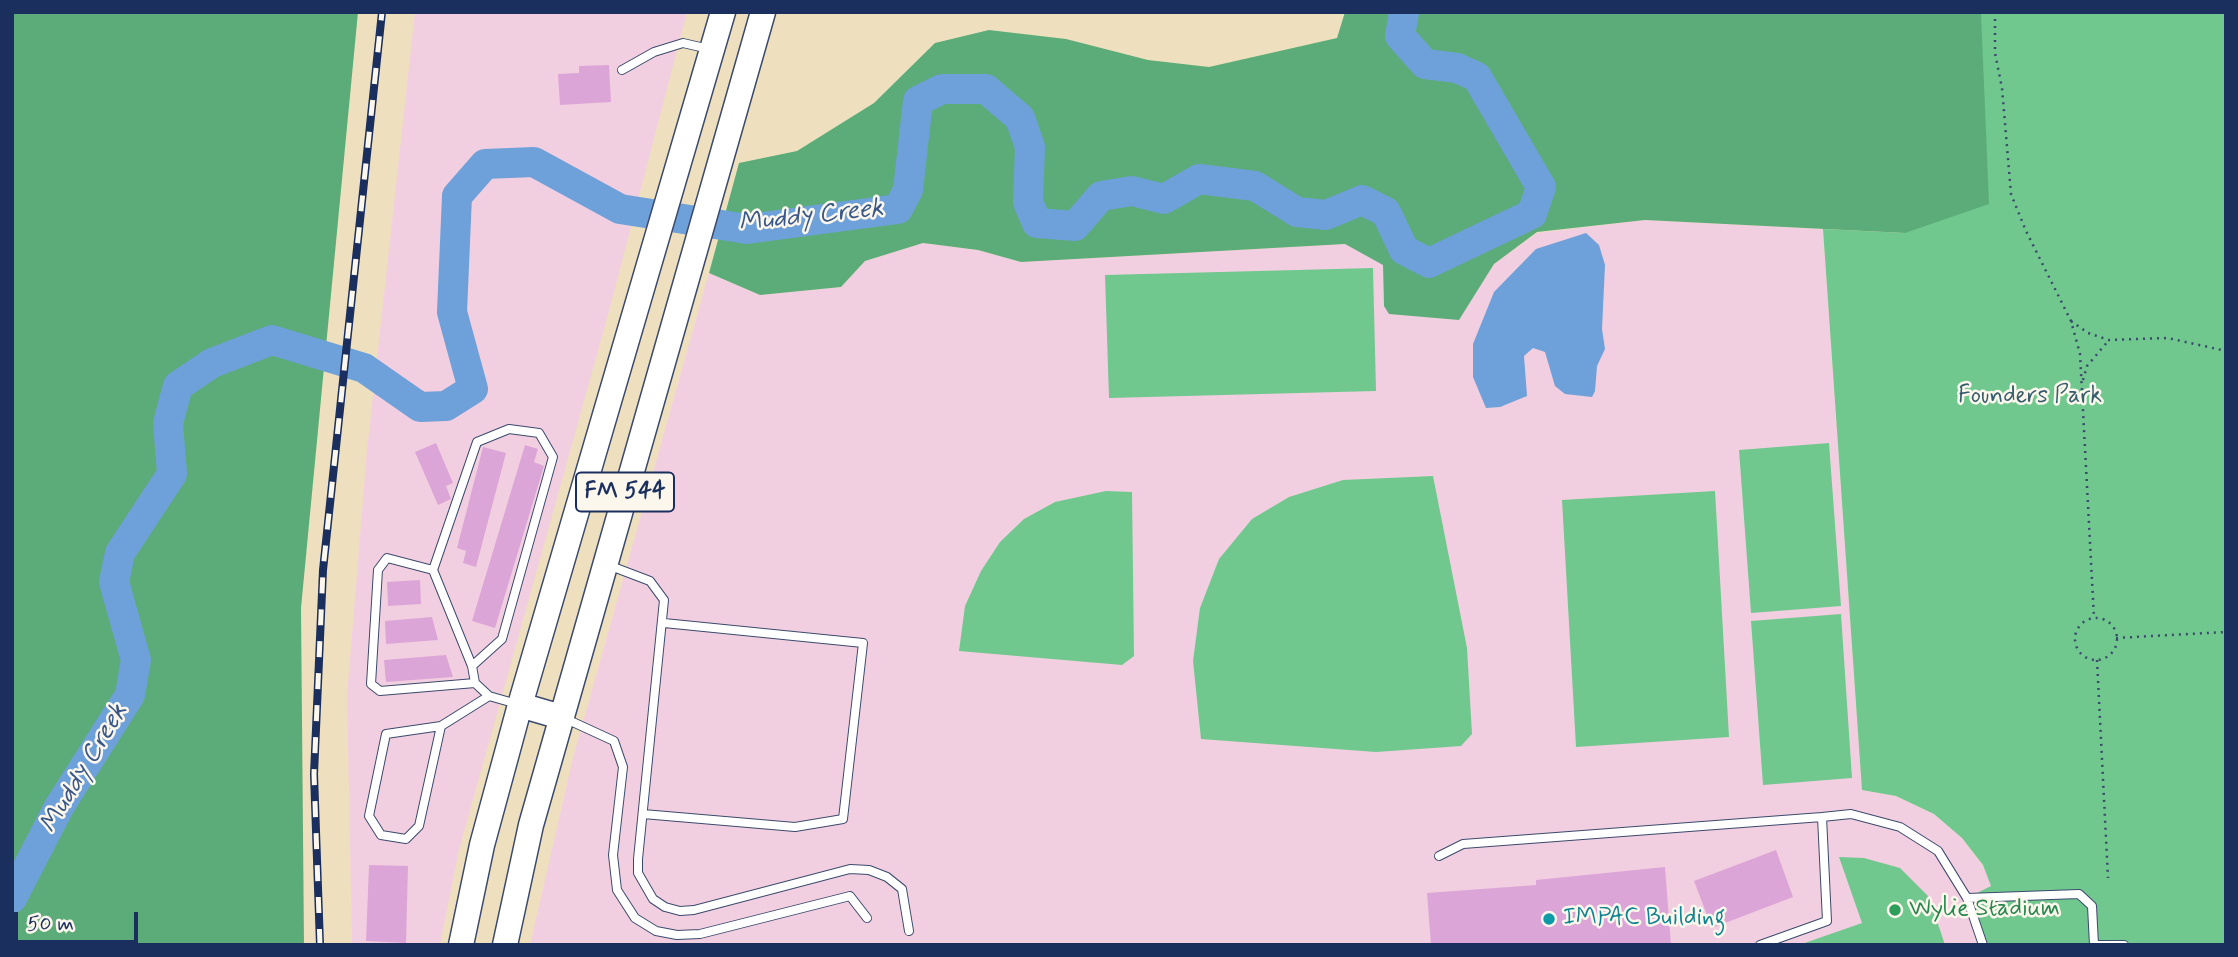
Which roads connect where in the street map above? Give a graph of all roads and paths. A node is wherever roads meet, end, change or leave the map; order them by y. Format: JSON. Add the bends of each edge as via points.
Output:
{"nodes":[{"id":1,"x":723,"y":12,"type":"edge"},
{"id":2,"x":763,"y":12,"type":"edge"},
{"id":3,"x":1995,"y":12,"type":"edge"},
{"id":4,"x":712,"y":49,"type":"junction"},
{"id":5,"x":622,"y":70,"type":"dead end"},
{"id":6,"x":2071,"y":321,"type":"junction"},
{"id":7,"x":2109,"y":340,"type":"junction"},
{"id":8,"x":2226,"y":351,"type":"edge"},
{"id":9,"x":2082,"y":382,"type":"junction"},
{"id":10,"x":605,"y":564,"type":"junction"},
{"id":11,"x":433,"y":570,"type":"junction"},
{"id":12,"x":2094,"y":618,"type":"junction"},
{"id":13,"x":664,"y":622,"type":"junction"},
{"id":14,"x":2226,"y":632,"type":"edge"},
{"id":15,"x":2116,"y":638,"type":"junction"},
{"id":16,"x":2097,"y":660,"type":"junction"},
{"id":17,"x":472,"y":666,"type":"junction"},
{"id":18,"x":475,"y":683,"type":"junction"},
{"id":19,"x":489,"y":696,"type":"junction"},
{"id":20,"x":520,"y":705,"type":"junction"},
{"id":21,"x":561,"y":717,"type":"junction"},
{"id":22,"x":441,"y":726,"type":"junction"},
{"id":23,"x":643,"y":814,"type":"junction"},
{"id":24,"x":1822,"y":817,"type":"junction"},
{"id":25,"x":1439,"y":856,"type":"dead end"},
{"id":26,"x":2108,"y":877,"type":"dead end"},
{"id":27,"x":1967,"y":898,"type":"junction"},
{"id":28,"x":867,"y":918,"type":"dead end"},
{"id":29,"x":909,"y":931,"type":"dead end"},
{"id":30,"x":461,"y":945,"type":"edge"},
{"id":31,"x":505,"y":945,"type":"edge"},
{"id":32,"x":1759,"y":945,"type":"edge"},
{"id":33,"x":1983,"y":945,"type":"edge"},
{"id":34,"x":2095,"y":945,"type":"edge"},
{"id":35,"x":2124,"y":945,"type":"edge"}],
"edges":[{"from":1,"to":4,"type":"main road","name":"FM 544","number":"FM 544"},
{"from":2,"to":10,"type":"main road","name":"FM 544","number":"FM 544"},
{"from":3,"to":6,"type":"path","via":[[1995,53],[2011,194]]},
{"from":4,"to":5,"type":"lane","via":[[683,43],[654,52]]},
{"from":4,"to":20,"type":"main road","name":"FM 544","number":"FM 544"},
{"from":6,"to":7,"type":"path"},
{"from":6,"to":9,"type":"path"},
{"from":7,"to":8,"type":"path","via":[[2168,338]]},
{"from":7,"to":9,"type":"path","via":[[2087,366]]},
{"from":9,"to":12,"type":"path"},
{"from":10,"to":13,"type":"lane","via":[[659,589]]},
{"from":10,"to":21,"type":"main road","name":"FM 544","number":"FM 544"},
{"from":11,"to":17,"type":"lane"},
{"from":11,"to":17,"type":"lane","via":[[477,442],[509,429],[539,433],[553,457],[502,639]]},
{"from":11,"to":18,"type":"lane","via":[[387,558],[378,570],[371,684],[380,691]]},
{"from":12,"to":15,"type":"path","via":[[2108,622]]},
{"from":12,"to":16,"type":"path","via":[[2081,624],[2075,643],[2081,655]]},
{"from":13,"to":23,"type":"lane"},
{"from":13,"to":23,"type":"lane","via":[[863,643],[843,819],[795,827]]},
{"from":14,"to":15,"type":"path"},
{"from":15,"to":16,"type":"path","via":[[2112,653]]},
{"from":16,"to":26,"type":"path"},
{"from":17,"to":18,"type":"lane"},
{"from":18,"to":19,"type":"lane"},
{"from":19,"to":20,"type":"lane"},
{"from":19,"to":22,"type":"lane"},
{"from":20,"to":21,"type":"main road"},
{"from":20,"to":30,"type":"main road","name":"FM 544","number":"FM 544"},
{"from":21,"to":28,"type":"lane","via":[[614,741],[623,767],[613,856],[617,890],[635,918],[656,931],[700,934],[850,896]]},
{"from":21,"to":31,"type":"main road","name":"FM 544","number":"FM 544"},
{"from":22,"to":22,"type":"lane","via":[[419,826],[407,839],[380,835],[369,817],[386,734]]},
{"from":23,"to":29,"type":"lane","via":[[638,873],[643,888],[665,907],[694,910],[850,869],[869,870],[902,888]]},
{"from":24,"to":25,"type":"lane","via":[[1463,844]]},
{"from":24,"to":27,"type":"lane","via":[[1851,814],[1900,827],[1938,851]]},
{"from":24,"to":32,"type":"lane","via":[[1827,921]]},
{"from":27,"to":33,"type":"lane"},
{"from":27,"to":34,"type":"lane","via":[[2079,894],[2092,906]]},
{"from":34,"to":35,"type":"lane"}]}
